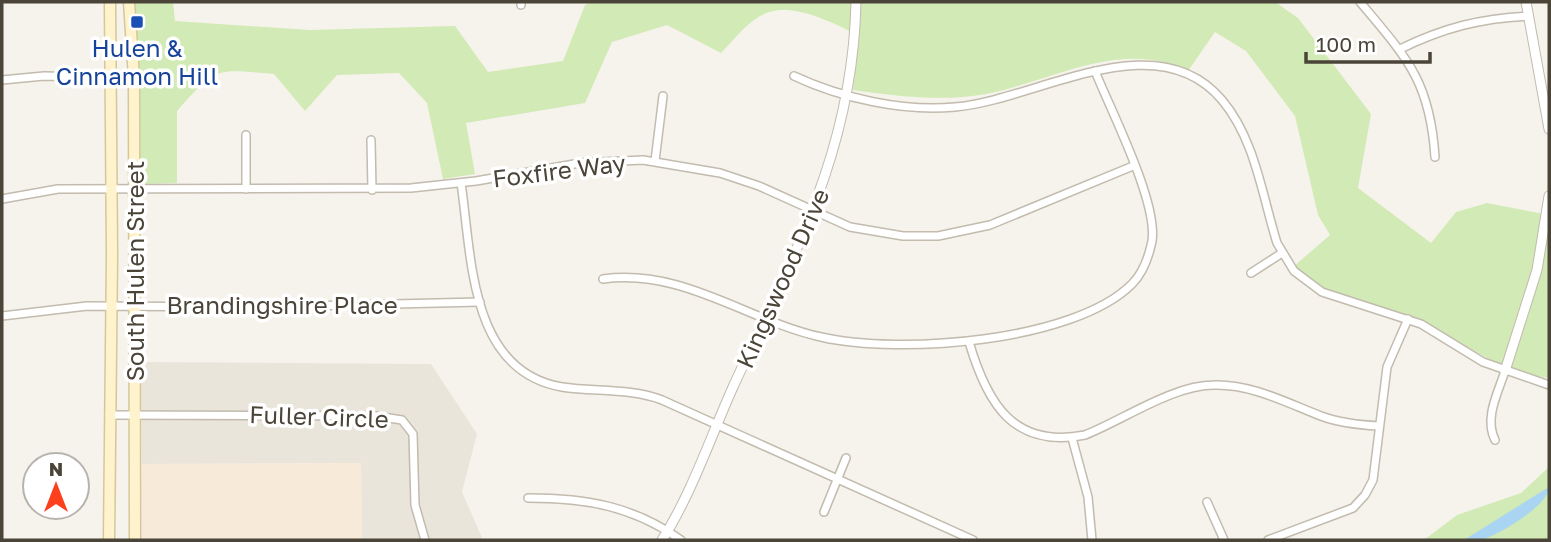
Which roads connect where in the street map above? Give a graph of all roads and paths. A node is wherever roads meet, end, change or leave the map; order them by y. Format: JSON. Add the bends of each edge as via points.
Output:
{"nodes":[{"id":1,"x":110,"y":2,"type":"edge"},
{"id":2,"x":129,"y":2,"type":"edge"},
{"id":3,"x":856,"y":2,"type":"edge"},
{"id":4,"x":1360,"y":2,"type":"edge"},
{"id":5,"x":1526,"y":2,"type":"edge"},
{"id":6,"x":1529,"y":16,"type":"junction"},
{"id":7,"x":1400,"y":49,"type":"junction"},
{"id":8,"x":1096,"y":71,"type":"junction"},
{"id":9,"x":794,"y":76,"type":"dead end"},
{"id":10,"x":112,"y":78,"type":"junction"},
{"id":11,"x":134,"y":78,"type":"junction"},
{"id":12,"x":2,"y":80,"type":"edge"},
{"id":13,"x":848,"y":94,"type":"junction"},
{"id":14,"x":663,"y":96,"type":"dead end"},
{"id":15,"x":1549,"y":129,"type":"edge"},
{"id":16,"x":246,"y":135,"type":"dead end"},
{"id":17,"x":371,"y":139,"type":"dead end"},
{"id":18,"x":1435,"y":158,"type":"dead end"},
{"id":19,"x":655,"y":161,"type":"junction"},
{"id":20,"x":1133,"y":166,"type":"junction"},
{"id":21,"x":461,"y":183,"type":"junction"},
{"id":22,"x":134,"y":188,"type":"junction"},
{"id":23,"x":112,"y":189,"type":"junction"},
{"id":24,"x":246,"y":189,"type":"junction"},
{"id":25,"x":372,"y":190,"type":"junction"},
{"id":26,"x":1549,"y":196,"type":"edge"},
{"id":27,"x":2,"y":200,"type":"edge"},
{"id":28,"x":813,"y":211,"type":"junction"},
{"id":29,"x":1282,"y":253,"type":"junction"},
{"id":30,"x":1251,"y":273,"type":"dead end"},
{"id":31,"x":603,"y":279,"type":"dead end"},
{"id":32,"x":480,"y":302,"type":"junction"},
{"id":33,"x":134,"y":305,"type":"junction"},
{"id":34,"x":111,"y":306,"type":"junction"},
{"id":35,"x":2,"y":316,"type":"edge"},
{"id":36,"x":765,"y":317,"type":"junction"},
{"id":37,"x":1408,"y":319,"type":"junction"},
{"id":38,"x":969,"y":342,"type":"junction"},
{"id":39,"x":1505,"y":371,"type":"junction"},
{"id":40,"x":1549,"y":385,"type":"edge"},
{"id":41,"x":135,"y":414,"type":"junction"},
{"id":42,"x":109,"y":415,"type":"junction"},
{"id":43,"x":716,"y":425,"type":"junction"},
{"id":44,"x":1379,"y":426,"type":"junction"},
{"id":45,"x":1072,"y":438,"type":"junction"},
{"id":46,"x":1495,"y":440,"type":"dead end"},
{"id":47,"x":846,"y":458,"type":"dead end"},
{"id":48,"x":837,"y":480,"type":"junction"},
{"id":49,"x":528,"y":498,"type":"dead end"},
{"id":50,"x":1207,"y":502,"type":"dead end"},
{"id":51,"x":824,"y":512,"type":"dead end"},
{"id":52,"x":668,"y":531,"type":"junction"},
{"id":53,"x":955,"y":532,"type":"junction"},
{"id":54,"x":109,"y":540,"type":"edge"},
{"id":55,"x":135,"y":540,"type":"edge"},
{"id":56,"x":425,"y":540,"type":"edge"},
{"id":57,"x":662,"y":540,"type":"edge"},
{"id":58,"x":681,"y":540,"type":"edge"},
{"id":59,"x":951,"y":540,"type":"edge"},
{"id":60,"x":973,"y":540,"type":"edge"},
{"id":61,"x":1092,"y":540,"type":"edge"},
{"id":62,"x":1224,"y":540,"type":"edge"},
{"id":63,"x":1268,"y":540,"type":"edge"}],
"edges":[{"from":1,"to":10,"type":"main road","name":"South Hulen Street"},
{"from":2,"to":11,"type":"main road","name":"South Hulen Street"},
{"from":3,"to":13,"type":"street","name":"Kingswood Drive"},
{"from":4,"to":7,"type":"street"},
{"from":5,"to":6,"type":"street"},
{"from":6,"to":7,"type":"street","via":[[1464,23]]},
{"from":6,"to":15,"type":"street"},
{"from":7,"to":18,"type":"street","via":[[1425,93]]},
{"from":8,"to":13,"type":"street","via":[[1011,97],[954,107],[896,104]]},
{"from":8,"to":20,"type":"street"},
{"from":8,"to":29,"type":"street","via":[[1160,65],[1212,88],[1243,131]]},
{"from":9,"to":13,"type":"street"},
{"from":10,"to":11,"type":"street"},
{"from":10,"to":12,"type":"street"},
{"from":10,"to":23,"type":"main road","name":"South Hulen Street"},
{"from":11,"to":22,"type":"main road","name":"South Hulen Street"},
{"from":13,"to":28,"type":"street","name":"Kingswood Drive","via":[[836,148]]},
{"from":14,"to":19,"type":"street"},
{"from":16,"to":24,"type":"street"},
{"from":17,"to":25,"type":"street"},
{"from":19,"to":21,"type":"street","name":"Foxfire Way","via":[[580,163]]},
{"from":19,"to":28,"type":"street","name":"Foxfire Way","via":[[720,173]]},
{"from":20,"to":28,"type":"street","name":"Foxfire Way","via":[[990,225],[938,236],[874,233]]},
{"from":20,"to":38,"type":"street","via":[[1152,223],[1147,258],[1134,283],[1077,316]]},
{"from":21,"to":25,"type":"street","name":"Foxfire Way"},
{"from":21,"to":32,"type":"street"},
{"from":22,"to":23,"type":"street","name":"Foxfire Way"},
{"from":22,"to":24,"type":"street","name":"Foxfire Way"},
{"from":22,"to":33,"type":"main road","name":"South Hulen Street"},
{"from":23,"to":27,"type":"street","name":"Foxfire Way","via":[[58,189]]},
{"from":23,"to":34,"type":"main road","name":"South Hulen Street"},
{"from":24,"to":25,"type":"street","name":"Foxfire Way"},
{"from":26,"to":39,"type":"street","via":[[1537,270]]},
{"from":28,"to":36,"type":"street","name":"Kingswood Drive"},
{"from":29,"to":30,"type":"street"},
{"from":29,"to":37,"type":"street","via":[[1294,271],[1322,292]]},
{"from":31,"to":36,"type":"street","via":[[681,286]]},
{"from":32,"to":33,"type":"street","name":"Brandingshire Place"},
{"from":32,"to":43,"type":"street","via":[[486,327],[499,350],[527,375],[561,387],[650,396]]},
{"from":33,"to":34,"type":"street","name":"Brandingshire Place"},
{"from":33,"to":41,"type":"main road","name":"South Hulen Street"},
{"from":34,"to":35,"type":"street","name":"Brandingshire Place"},
{"from":34,"to":42,"type":"main road","name":"South Hulen Street"},
{"from":36,"to":38,"type":"street","via":[[796,330],[853,343],[935,346]]},
{"from":36,"to":43,"type":"street","name":"Kingswood Drive"},
{"from":37,"to":39,"type":"street"},
{"from":37,"to":44,"type":"street","via":[[1387,366]]},
{"from":38,"to":45,"type":"street","via":[[988,395],[1014,424],[1038,435]]},
{"from":39,"to":40,"type":"street"},
{"from":39,"to":46,"type":"street","via":[[1491,411]]},
{"from":41,"to":42,"type":"street","name":"Fuller Circle"},
{"from":41,"to":55,"type":"main road","name":"South Hulen Street"},
{"from":41,"to":56,"type":"street","name":"Fuller Circle","via":[[363,415],[402,420],[413,434],[415,505]]},
{"from":42,"to":54,"type":"main road","name":"South Hulen Street"},
{"from":43,"to":48,"type":"street"},
{"from":43,"to":52,"type":"street","name":"Kingswood Drive"},
{"from":44,"to":45,"type":"street","via":[[1342,422],[1274,397],[1212,385],[1177,393]]},
{"from":44,"to":63,"type":"street","via":[[1373,480],[1353,508]]},
{"from":45,"to":61,"type":"street","via":[[1090,508]]},
{"from":47,"to":48,"type":"street"},
{"from":48,"to":51,"type":"street"},
{"from":48,"to":53,"type":"street"},
{"from":49,"to":52,"type":"street","via":[[601,503],[631,511]]},
{"from":50,"to":62,"type":"street"},
{"from":52,"to":57,"type":"street","name":"Kingswood Drive"},
{"from":52,"to":58,"type":"street"},
{"from":53,"to":59,"type":"street"},
{"from":53,"to":60,"type":"street"}]}
